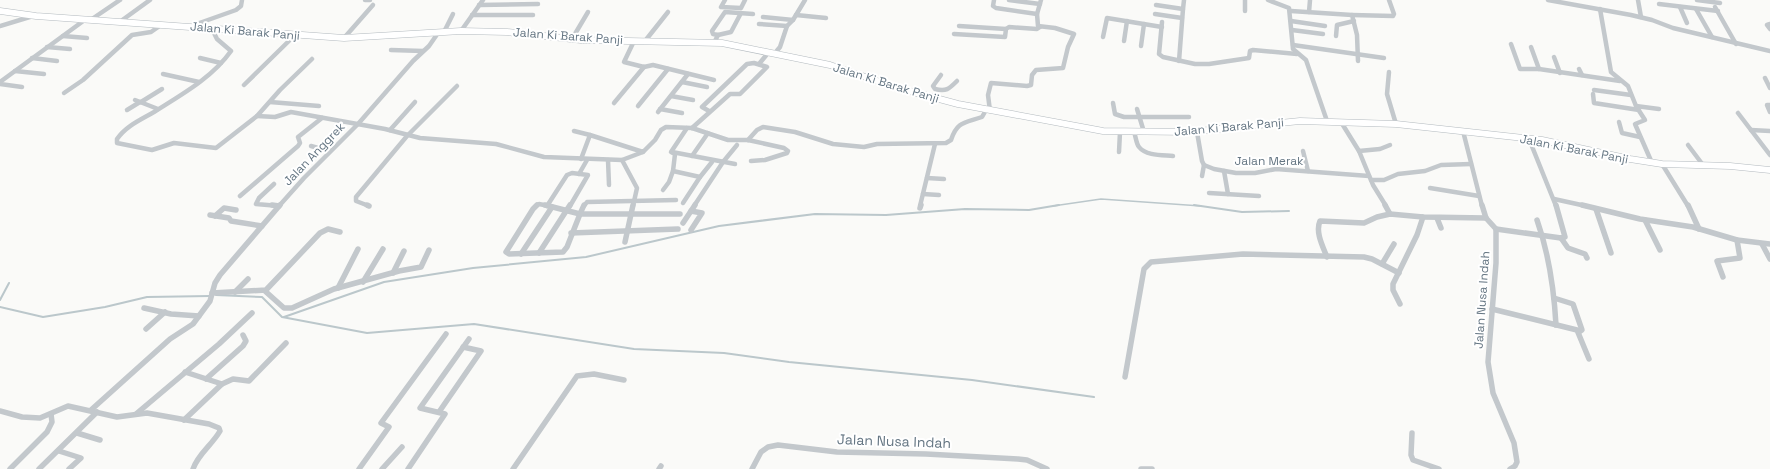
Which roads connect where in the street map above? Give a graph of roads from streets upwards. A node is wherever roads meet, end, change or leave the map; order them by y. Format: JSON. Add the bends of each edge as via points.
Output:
{"nodes":[{"id":1,"x":120,"y":0,"type":"edge"},
{"id":2,"x":150,"y":0,"type":"edge"},
{"id":3,"x":242,"y":0,"type":"edge"},
{"id":4,"x":365,"y":0,"type":"edge"},
{"id":5,"x":370,"y":0,"type":"edge"},
{"id":6,"x":483,"y":0,"type":"edge"},
{"id":7,"x":725,"y":0,"type":"edge"},
{"id":8,"x":745,"y":0,"type":"edge"},
{"id":9,"x":805,"y":0,"type":"edge"},
{"id":10,"x":994,"y":0,"type":"edge"},
{"id":11,"x":1009,"y":0,"type":"edge"},
{"id":12,"x":1184,"y":0,"type":"edge"},
{"id":13,"x":1245,"y":0,"type":"edge"},
{"id":14,"x":1268,"y":0,"type":"edge"},
{"id":15,"x":1310,"y":0,"type":"edge"},
{"id":16,"x":1389,"y":0,"type":"edge"},
{"id":17,"x":1548,"y":0,"type":"edge"},
{"id":18,"x":1633,"y":0,"type":"edge"},
{"id":19,"x":1696,"y":0,"type":"edge"},
{"id":20,"x":1638,"y":1,"type":"edge"},
{"id":21,"x":1041,"y":2,"type":"edge"},
{"id":22,"x":1720,"y":3,"type":"dead end"},
{"id":23,"x":480,"y":4,"type":"junction"},
{"id":24,"x":538,"y":4,"type":"dead end"},
{"id":25,"x":1659,"y":4,"type":"dead end"},
{"id":26,"x":373,"y":5,"type":"dead end"},
{"id":27,"x":1156,"y":5,"type":"dead end"},
{"id":28,"x":1716,"y":5,"type":"edge"},
{"id":29,"x":1680,"y":7,"type":"junction"},
{"id":30,"x":1183,"y":9,"type":"junction"},
{"id":31,"x":1600,"y":9,"type":"junction"},
{"id":32,"x":1696,"y":9,"type":"junction"},
{"id":33,"x":726,"y":10,"type":"junction"},
{"id":34,"x":0,"y":11,"type":"edge"},
{"id":35,"x":1245,"y":11,"type":"dead end"},
{"id":36,"x":1291,"y":11,"type":"junction"},
{"id":37,"x":588,"y":12,"type":"dead end"},
{"id":38,"x":668,"y":12,"type":"dead end"},
{"id":39,"x":1309,"y":12,"type":"junction"},
{"id":40,"x":741,"y":13,"type":"junction"},
{"id":41,"x":453,"y":14,"type":"dead end"},
{"id":42,"x":753,"y":14,"type":"dead end"},
{"id":43,"x":1037,"y":14,"type":"junction"},
{"id":44,"x":1155,"y":14,"type":"dead end"},
{"id":45,"x":1352,"y":14,"type":"junction"},
{"id":46,"x":472,"y":15,"type":"junction"},
{"id":47,"x":533,"y":15,"type":"dead end"},
{"id":48,"x":796,"y":15,"type":"junction"},
{"id":49,"x":36,"y":16,"type":"junction"},
{"id":50,"x":763,"y":17,"type":"dead end"},
{"id":51,"x":1641,"y":17,"type":"junction"},
{"id":52,"x":826,"y":18,"type":"dead end"},
{"id":53,"x":1182,"y":18,"type":"junction"},
{"id":54,"x":90,"y":19,"type":"junction"},
{"id":55,"x":793,"y":20,"type":"junction"},
{"id":56,"x":121,"y":21,"type":"junction"},
{"id":57,"x":1127,"y":21,"type":"junction"},
{"id":58,"x":1291,"y":21,"type":"junction"},
{"id":59,"x":1354,"y":21,"type":"junction"},
{"id":60,"x":1687,"y":23,"type":"dead end"},
{"id":61,"x":759,"y":24,"type":"dead end"},
{"id":62,"x":1144,"y":24,"type":"junction"},
{"id":63,"x":1770,"y":24,"type":"edge"},
{"id":64,"x":161,"y":25,"type":"junction"},
{"id":65,"x":0,"y":26,"type":"edge"},
{"id":66,"x":191,"y":26,"type":"junction"},
{"id":67,"x":786,"y":26,"type":"junction"},
{"id":68,"x":959,"y":26,"type":"dead end"},
{"id":69,"x":1325,"y":26,"type":"dead end"},
{"id":70,"x":1040,"y":27,"type":"junction"},
{"id":71,"x":212,"y":29,"type":"junction"},
{"id":72,"x":1006,"y":29,"type":"junction"},
{"id":73,"x":1770,"y":29,"type":"edge"},
{"id":74,"x":1292,"y":30,"type":"junction"},
{"id":75,"x":461,"y":31,"type":"junction"},
{"id":76,"x":441,"y":32,"type":"junction"},
{"id":77,"x":954,"y":34,"type":"dead end"},
{"id":78,"x":1323,"y":34,"type":"dead end"},
{"id":79,"x":295,"y":35,"type":"junction"},
{"id":80,"x":718,"y":35,"type":"junction"},
{"id":81,"x":63,"y":36,"type":"junction"},
{"id":82,"x":1336,"y":36,"type":"dead end"},
{"id":83,"x":1103,"y":37,"type":"dead end"},
{"id":84,"x":1712,"y":37,"type":"junction"},
{"id":85,"x":87,"y":38,"type":"dead end"},
{"id":86,"x":344,"y":38,"type":"junction"},
{"id":87,"x":572,"y":39,"type":"junction"},
{"id":88,"x":634,"y":41,"type":"junction"},
{"id":89,"x":645,"y":41,"type":"junction"},
{"id":90,"x":1124,"y":41,"type":"dead end"},
{"id":91,"x":714,"y":43,"type":"junction"},
{"id":92,"x":1511,"y":44,"type":"dead end"},
{"id":93,"x":1736,"y":44,"type":"junction"},
{"id":94,"x":1293,"y":45,"type":"junction"},
{"id":95,"x":1140,"y":46,"type":"dead end"},
{"id":96,"x":48,"y":47,"type":"junction"},
{"id":97,"x":1531,"y":47,"type":"dead end"},
{"id":98,"x":70,"y":49,"type":"dead end"},
{"id":99,"x":391,"y":50,"type":"dead end"},
{"id":100,"x":423,"y":51,"type":"junction"},
{"id":101,"x":1770,"y":51,"type":"edge"},
{"id":102,"x":771,"y":53,"type":"junction"},
{"id":103,"x":1358,"y":53,"type":"junction"},
{"id":104,"x":1298,"y":54,"type":"junction"},
{"id":105,"x":1554,"y":56,"type":"dead end"},
{"id":106,"x":32,"y":58,"type":"junction"},
{"id":107,"x":200,"y":58,"type":"dead end"},
{"id":108,"x":1384,"y":58,"type":"dead end"},
{"id":109,"x":312,"y":59,"type":"dead end"},
{"id":110,"x":57,"y":61,"type":"dead end"},
{"id":111,"x":1179,"y":61,"type":"junction"},
{"id":112,"x":1358,"y":62,"type":"dead end"},
{"id":113,"x":221,"y":63,"type":"junction"},
{"id":114,"x":759,"y":64,"type":"junction"},
{"id":115,"x":644,"y":66,"type":"junction"},
{"id":116,"x":668,"y":69,"type":"junction"},
{"id":117,"x":1539,"y":69,"type":"junction"},
{"id":118,"x":1579,"y":69,"type":"dead end"},
{"id":119,"x":15,"y":71,"type":"junction"},
{"id":120,"x":1389,"y":72,"type":"dead end"},
{"id":121,"x":1560,"y":73,"type":"junction"},
{"id":122,"x":44,"y":74,"type":"dead end"},
{"id":123,"x":163,"y":74,"type":"dead end"},
{"id":124,"x":688,"y":74,"type":"junction"},
{"id":125,"x":1582,"y":75,"type":"junction"},
{"id":126,"x":941,"y":76,"type":"dead end"},
{"id":127,"x":1765,"y":78,"type":"dead end"},
{"id":128,"x":714,"y":80,"type":"dead end"},
{"id":129,"x":957,"y":81,"type":"dead end"},
{"id":130,"x":1624,"y":81,"type":"junction"},
{"id":131,"x":199,"y":82,"type":"junction"},
{"id":132,"x":682,"y":82,"type":"junction"},
{"id":133,"x":0,"y":83,"type":"edge"},
{"id":134,"x":244,"y":85,"type":"dead end"},
{"id":135,"x":456,"y":86,"type":"dead end"},
{"id":136,"x":22,"y":87,"type":"dead end"},
{"id":137,"x":706,"y":87,"type":"dead end"},
{"id":138,"x":1770,"y":88,"type":"edge"},
{"id":139,"x":162,"y":89,"type":"dead end"},
{"id":140,"x":943,"y":91,"type":"junction"},
{"id":141,"x":64,"y":93,"type":"dead end"},
{"id":142,"x":1631,"y":95,"type":"junction"},
{"id":143,"x":671,"y":96,"type":"junction"},
{"id":144,"x":936,"y":99,"type":"junction"},
{"id":145,"x":693,"y":100,"type":"dead end"},
{"id":146,"x":139,"y":102,"type":"junction"},
{"id":147,"x":270,"y":102,"type":"junction"},
{"id":148,"x":415,"y":102,"type":"dead end"},
{"id":149,"x":614,"y":103,"type":"dead end"},
{"id":150,"x":1113,"y":103,"type":"dead end"},
{"id":151,"x":1770,"y":105,"type":"edge"},
{"id":152,"x":319,"y":106,"type":"dead end"},
{"id":153,"x":638,"y":106,"type":"dead end"},
{"id":154,"x":1638,"y":108,"type":"junction"},
{"id":155,"x":158,"y":109,"type":"junction"},
{"id":156,"x":1137,"y":109,"type":"dead end"},
{"id":157,"x":1659,"y":109,"type":"dead end"},
{"id":158,"x":127,"y":110,"type":"dead end"},
{"id":159,"x":988,"y":110,"type":"junction"},
{"id":160,"x":709,"y":111,"type":"junction"},
{"id":161,"x":1770,"y":112,"type":"edge"},
{"id":162,"x":682,"y":113,"type":"dead end"},
{"id":163,"x":1738,"y":113,"type":"dead end"},
{"id":164,"x":257,"y":116,"type":"junction"},
{"id":165,"x":1190,"y":117,"type":"dead end"},
{"id":166,"x":322,"y":118,"type":"junction"},
{"id":167,"x":1139,"y":118,"type":"junction"},
{"id":168,"x":1327,"y":121,"type":"junction"},
{"id":169,"x":1341,"y":122,"type":"junction"},
{"id":170,"x":1619,"y":122,"type":"dead end"},
{"id":171,"x":358,"y":124,"type":"junction"},
{"id":172,"x":1396,"y":124,"type":"junction"},
{"id":173,"x":689,"y":128,"type":"junction"},
{"id":174,"x":390,"y":130,"type":"junction"},
{"id":175,"x":574,"y":130,"type":"dead end"},
{"id":176,"x":1751,"y":130,"type":"junction"},
{"id":177,"x":1463,"y":131,"type":"junction"},
{"id":178,"x":1770,"y":131,"type":"edge"},
{"id":179,"x":1120,"y":132,"type":"junction"},
{"id":180,"x":1134,"y":132,"type":"junction"},
{"id":181,"x":1144,"y":132,"type":"junction"},
{"id":182,"x":1197,"y":132,"type":"junction"},
{"id":183,"x":708,"y":133,"type":"junction"},
{"id":184,"x":590,"y":135,"type":"junction"},
{"id":185,"x":333,"y":136,"type":"dead end"},
{"id":186,"x":407,"y":136,"type":"junction"},
{"id":187,"x":1640,"y":138,"type":"junction"},
{"id":188,"x":1529,"y":139,"type":"junction"},
{"id":189,"x":748,"y":140,"type":"junction"},
{"id":190,"x":934,"y":144,"type":"junction"},
{"id":191,"x":737,"y":145,"type":"dead end"},
{"id":192,"x":1390,"y":145,"type":"dead end"},
{"id":193,"x":1688,"y":145,"type":"dead end"},
{"id":194,"x":1762,"y":145,"type":"junction"},
{"id":195,"x":311,"y":146,"type":"dead end"},
{"id":196,"x":1770,"y":146,"type":"edge"},
{"id":197,"x":318,"y":148,"type":"junction"},
{"id":198,"x":329,"y":151,"type":"junction"},
{"id":199,"x":1359,"y":151,"type":"junction"},
{"id":200,"x":643,"y":152,"type":"junction"},
{"id":201,"x":671,"y":152,"type":"junction"},
{"id":202,"x":1119,"y":152,"type":"dead end"},
{"id":203,"x":1303,"y":152,"type":"dead end"},
{"id":204,"x":1770,"y":155,"type":"edge"},
{"id":205,"x":692,"y":156,"type":"junction"},
{"id":206,"x":1173,"y":156,"type":"dead end"},
{"id":207,"x":580,"y":159,"type":"junction"},
{"id":208,"x":588,"y":160,"type":"junction"},
{"id":209,"x":608,"y":160,"type":"junction"},
{"id":210,"x":622,"y":160,"type":"junction"},
{"id":211,"x":751,"y":160,"type":"dead end"},
{"id":212,"x":712,"y":162,"type":"dead end"},
{"id":213,"x":723,"y":162,"type":"junction"},
{"id":214,"x":1652,"y":163,"type":"junction"},
{"id":215,"x":735,"y":164,"type":"dead end"},
{"id":216,"x":1471,"y":164,"type":"junction"},
{"id":217,"x":1662,"y":164,"type":"junction"},
{"id":218,"x":1204,"y":165,"type":"junction"},
{"id":219,"x":1703,"y":165,"type":"junction"},
{"id":220,"x":1770,"y":170,"type":"edge"},
{"id":221,"x":673,"y":171,"type":"junction"},
{"id":222,"x":1224,"y":171,"type":"junction"},
{"id":223,"x":1308,"y":171,"type":"junction"},
{"id":224,"x":579,"y":174,"type":"junction"},
{"id":225,"x":1202,"y":176,"type":"dead end"},
{"id":226,"x":700,"y":177,"type":"junction"},
{"id":227,"x":927,"y":178,"type":"junction"},
{"id":228,"x":1370,"y":178,"type":"junction"},
{"id":229,"x":944,"y":179,"type":"dead end"},
{"id":230,"x":274,"y":184,"type":"dead end"},
{"id":231,"x":609,"y":184,"type":"dead end"},
{"id":232,"x":1430,"y":188,"type":"dead end"},
{"id":233,"x":663,"y":190,"type":"dead end"},
{"id":234,"x":1209,"y":193,"type":"dead end"},
{"id":235,"x":923,"y":194,"type":"junction"},
{"id":236,"x":1228,"y":194,"type":"junction"},
{"id":237,"x":939,"y":195,"type":"dead end"},
{"id":238,"x":240,"y":196,"type":"dead end"},
{"id":239,"x":1259,"y":196,"type":"dead end"},
{"id":240,"x":1479,"y":196,"type":"junction"},
{"id":241,"x":1554,"y":199,"type":"junction"},
{"id":242,"x":635,"y":200,"type":"junction"},
{"id":243,"x":676,"y":200,"type":"dead end"},
{"id":244,"x":683,"y":203,"type":"dead end"},
{"id":245,"x":279,"y":206,"type":"junction"},
{"id":246,"x":369,"y":206,"type":"dead end"},
{"id":247,"x":549,"y":206,"type":"junction"},
{"id":248,"x":920,"y":208,"type":"dead end"},
{"id":249,"x":1596,"y":209,"type":"junction"},
{"id":250,"x":236,"y":210,"type":"dead end"},
{"id":251,"x":567,"y":211,"type":"junction"},
{"id":252,"x":691,"y":211,"type":"junction"},
{"id":253,"x":580,"y":214,"type":"junction"},
{"id":254,"x":680,"y":214,"type":"dead end"},
{"id":255,"x":1390,"y":214,"type":"junction"},
{"id":256,"x":632,"y":215,"type":"junction"},
{"id":257,"x":1423,"y":217,"type":"junction"},
{"id":258,"x":1437,"y":218,"type":"junction"},
{"id":259,"x":1486,"y":218,"type":"junction"},
{"id":260,"x":1537,"y":220,"type":"dead end"},
{"id":261,"x":1645,"y":220,"type":"junction"},
{"id":262,"x":683,"y":222,"type":"dead end"},
{"id":263,"x":262,"y":226,"type":"junction"},
{"id":264,"x":1441,"y":228,"type":"dead end"},
{"id":265,"x":1699,"y":228,"type":"junction"},
{"id":266,"x":678,"y":229,"type":"dead end"},
{"id":267,"x":1496,"y":229,"type":"junction"},
{"id":268,"x":691,"y":230,"type":"dead end"},
{"id":269,"x":628,"y":231,"type":"junction"},
{"id":270,"x":340,"y":232,"type":"dead end"},
{"id":271,"x":571,"y":233,"type":"junction"},
{"id":272,"x":1543,"y":236,"type":"junction"},
{"id":273,"x":1561,"y":238,"type":"junction"},
{"id":274,"x":1737,"y":240,"type":"junction"},
{"id":275,"x":625,"y":242,"type":"dead end"},
{"id":276,"x":1394,"y":244,"type":"dead end"},
{"id":277,"x":1762,"y":244,"type":"junction"},
{"id":278,"x":1770,"y":244,"type":"edge"},
{"id":279,"x":358,"y":249,"type":"dead end"},
{"id":280,"x":383,"y":249,"type":"dead end"},
{"id":281,"x":429,"y":250,"type":"dead end"},
{"id":282,"x":1660,"y":250,"type":"dead end"},
{"id":283,"x":404,"y":252,"type":"dead end"},
{"id":284,"x":539,"y":253,"type":"junction"},
{"id":285,"x":1611,"y":253,"type":"dead end"},
{"id":286,"x":521,"y":254,"type":"junction"},
{"id":287,"x":1769,"y":256,"type":"edge"},
{"id":288,"x":1327,"y":257,"type":"junction"},
{"id":289,"x":1587,"y":258,"type":"dead end"},
{"id":290,"x":1382,"y":264,"type":"junction"},
{"id":291,"x":393,"y":273,"type":"junction"},
{"id":292,"x":1399,"y":273,"type":"junction"},
{"id":293,"x":1723,"y":277,"type":"dead end"},
{"id":294,"x":248,"y":279,"type":"dead end"},
{"id":295,"x":363,"y":282,"type":"junction"},
{"id":296,"x":338,"y":288,"type":"junction"},
{"id":297,"x":265,"y":290,"type":"junction"},
{"id":298,"x":235,"y":292,"type":"junction"},
{"id":299,"x":211,"y":296,"type":"junction"},
{"id":300,"x":1554,"y":298,"type":"junction"},
{"id":301,"x":1400,"y":304,"type":"dead end"},
{"id":302,"x":144,"y":308,"type":"dead end"},
{"id":303,"x":1492,"y":309,"type":"junction"},
{"id":304,"x":165,"y":312,"type":"junction"},
{"id":305,"x":252,"y":313,"type":"dead end"},
{"id":306,"x":199,"y":316,"type":"junction"},
{"id":307,"x":1556,"y":325,"type":"junction"},
{"id":308,"x":146,"y":329,"type":"dead end"},
{"id":309,"x":1579,"y":332,"type":"junction"},
{"id":310,"x":446,"y":334,"type":"dead end"},
{"id":311,"x":243,"y":335,"type":"dead end"},
{"id":312,"x":469,"y":340,"type":"dead end"},
{"id":313,"x":286,"y":343,"type":"dead end"},
{"id":314,"x":463,"y":347,"type":"junction"},
{"id":315,"x":1588,"y":358,"type":"dead end"},
{"id":316,"x":185,"y":372,"type":"junction"},
{"id":317,"x":1125,"y":377,"type":"dead end"},
{"id":318,"x":206,"y":379,"type":"junction"},
{"id":319,"x":624,"y":380,"type":"dead end"},
{"id":320,"x":222,"y":384,"type":"junction"},
{"id":321,"x":94,"y":411,"type":"junction"},
{"id":322,"x":0,"y":412,"type":"edge"},
{"id":323,"x":438,"y":412,"type":"junction"},
{"id":324,"x":51,"y":414,"type":"junction"},
{"id":325,"x":133,"y":416,"type":"junction"},
{"id":326,"x":184,"y":420,"type":"junction"},
{"id":327,"x":77,"y":433,"type":"junction"},
{"id":328,"x":1412,"y":433,"type":"dead end"},
{"id":329,"x":100,"y":440,"type":"dead end"},
{"id":330,"x":402,"y":447,"type":"dead end"},
{"id":331,"x":59,"y":451,"type":"junction"},
{"id":332,"x":10,"y":469,"type":"edge"},
{"id":333,"x":39,"y":469,"type":"edge"},
{"id":334,"x":70,"y":469,"type":"edge"},
{"id":335,"x":193,"y":469,"type":"edge"},
{"id":336,"x":359,"y":469,"type":"edge"},
{"id":337,"x":382,"y":469,"type":"edge"},
{"id":338,"x":408,"y":469,"type":"edge"},
{"id":339,"x":513,"y":469,"type":"edge"},
{"id":340,"x":752,"y":469,"type":"edge"},
{"id":341,"x":1047,"y":469,"type":"edge"},
{"id":342,"x":1140,"y":469,"type":"edge"},
{"id":343,"x":1152,"y":469,"type":"edge"},
{"id":344,"x":1439,"y":469,"type":"edge"},
{"id":345,"x":1510,"y":469,"type":"edge"}],
"edges":[{"from":1,"to":54,"type":"street"},
{"from":2,"to":56,"type":"street"},
{"from":3,"to":66,"type":"street","via":[[241,6],[236,10]]},
{"from":4,"to":5,"type":"street"},
{"from":6,"to":23,"type":"street"},
{"from":7,"to":33,"type":"street","via":[[720,7]]},
{"from":8,"to":33,"type":"street","via":[[741,8]]},
{"from":9,"to":48,"type":"street"},
{"from":10,"to":43,"type":"street","via":[[993,6],[996,8]]},
{"from":11,"to":21,"type":"street"},
{"from":12,"to":30,"type":"street"},
{"from":13,"to":35,"type":"street"},
{"from":14,"to":36,"type":"street","via":[[1288,7]]},
{"from":15,"to":39,"type":"street"},
{"from":16,"to":45,"type":"street","via":[[1393,16]]},
{"from":17,"to":31,"type":"street"},
{"from":18,"to":20,"type":"street"},
{"from":19,"to":28,"type":"street"},
{"from":20,"to":51,"type":"street"},
{"from":21,"to":43,"type":"street"},
{"from":22,"to":28,"type":"street"},
{"from":23,"to":24,"type":"street"},
{"from":23,"to":46,"type":"street"},
{"from":25,"to":29,"type":"street"},
{"from":26,"to":86,"type":"street"},
{"from":27,"to":30,"type":"street"},
{"from":28,"to":32,"type":"street"},
{"from":28,"to":93,"type":"street"},
{"from":29,"to":32,"type":"street"},
{"from":29,"to":60,"type":"street"},
{"from":30,"to":53,"type":"street"},
{"from":31,"to":51,"type":"street"},
{"from":31,"to":130,"type":"street","via":[[1611,72]]},
{"from":32,"to":84,"type":"street"},
{"from":33,"to":40,"type":"street"},
{"from":33,"to":80,"type":"street","via":[[712,31]]},
{"from":34,"to":49,"type":"street","name":"Jalan Ki Barak Panji"},
{"from":36,"to":39,"type":"street"},
{"from":36,"to":58,"type":"street"},
{"from":37,"to":87,"type":"street"},
{"from":38,"to":89,"type":"street"},
{"from":39,"to":45,"type":"street"},
{"from":40,"to":42,"type":"street"},
{"from":40,"to":80,"type":"street","via":[[730,34]]},
{"from":41,"to":76,"type":"street","name":"Jalan Anggrek"},
{"from":43,"to":70,"type":"street","via":[[1037,24]]},
{"from":44,"to":53,"type":"street"},
{"from":45,"to":59,"type":"street"},
{"from":46,"to":47,"type":"street"},
{"from":46,"to":75,"type":"street"},
{"from":48,"to":52,"type":"street"},
{"from":48,"to":55,"type":"street"},
{"from":49,"to":54,"type":"street","name":"Jalan Ki Barak Panji"},
{"from":49,"to":65,"type":"street"},
{"from":50,"to":55,"type":"street"},
{"from":51,"to":84,"type":"street"},
{"from":53,"to":111,"type":"street"},
{"from":54,"to":56,"type":"street","name":"Jalan Ki Barak Panji"},
{"from":54,"to":81,"type":"street"},
{"from":55,"to":67,"type":"street"},
{"from":56,"to":64,"type":"street","name":"Jalan Ki Barak Panji"},
{"from":57,"to":62,"type":"street"},
{"from":57,"to":83,"type":"street","via":[[1107,18]]},
{"from":57,"to":90,"type":"street"},
{"from":58,"to":69,"type":"street"},
{"from":58,"to":74,"type":"street"},
{"from":59,"to":82,"type":"street","via":[[1337,25]]},
{"from":59,"to":103,"type":"street"},
{"from":61,"to":67,"type":"street"},
{"from":62,"to":95,"type":"street"},
{"from":62,"to":111,"type":"street","via":[[1162,25],[1159,56]]},
{"from":63,"to":73,"type":"street","via":[[1767,25]]},
{"from":64,"to":66,"type":"street","name":"Jalan Ki Barak Panji"},
{"from":64,"to":141,"type":"street","via":[[151,32],[132,35],[83,80]]},
{"from":66,"to":71,"type":"street","name":"Jalan Ki Barak Panji"},
{"from":67,"to":102,"type":"street","via":[[780,47]]},
{"from":68,"to":72,"type":"street"},
{"from":70,"to":72,"type":"street","via":[[1037,30],[1012,27]]},
{"from":70,"to":159,"type":"street","via":[[1074,34],[1062,68],[1036,70],[1032,75],[1032,83],[1026,86],[990,83]]},
{"from":71,"to":79,"type":"street","name":"Jalan Ki Barak Panji"},
{"from":71,"to":113,"type":"street","via":[[217,39],[231,51]]},
{"from":72,"to":77,"type":"street","via":[[1005,37]]},
{"from":74,"to":78,"type":"street"},
{"from":74,"to":94,"type":"street"},
{"from":75,"to":76,"type":"street","name":"Jalan Ki Barak Panji"},
{"from":75,"to":87,"type":"street","name":"Jalan Ki Barak Panji","via":[[507,32]]},
{"from":76,"to":86,"type":"street","name":"Jalan Ki Barak Panji"},
{"from":76,"to":100,"type":"street","name":"Jalan Anggrek"},
{"from":79,"to":86,"type":"street","name":"Jalan Ki Barak Panji"},
{"from":79,"to":134,"type":"street"},
{"from":80,"to":91,"type":"street"},
{"from":81,"to":85,"type":"street"},
{"from":81,"to":96,"type":"street"},
{"from":84,"to":93,"type":"street"},
{"from":87,"to":88,"type":"street","name":"Jalan Ki Barak Panji"},
{"from":88,"to":89,"type":"street","name":"Jalan Ki Barak Panji"},
{"from":88,"to":115,"type":"street","via":[[624,62]]},
{"from":89,"to":91,"type":"street","name":"Jalan Ki Barak Panji"},
{"from":91,"to":102,"type":"street","name":"Jalan Ki Barak Panji"},
{"from":92,"to":117,"type":"street","via":[[1520,69]]},
{"from":93,"to":101,"type":"street"},
{"from":94,"to":103,"type":"street"},
{"from":94,"to":104,"type":"street"},
{"from":96,"to":98,"type":"street"},
{"from":96,"to":106,"type":"street"},
{"from":97,"to":117,"type":"street"},
{"from":99,"to":100,"type":"street"},
{"from":100,"to":171,"type":"street","name":"Jalan Anggrek"},
{"from":102,"to":114,"type":"street"},
{"from":102,"to":144,"type":"street","name":"Jalan Ki Barak Panji","via":[[830,65]]},
{"from":103,"to":108,"type":"street"},
{"from":103,"to":112,"type":"street"},
{"from":104,"to":111,"type":"street","via":[[1253,50],[1250,51],[1249,58],[1209,64]]},
{"from":104,"to":168,"type":"street","via":[[1306,60]]},
{"from":105,"to":121,"type":"street"},
{"from":106,"to":110,"type":"street"},
{"from":106,"to":119,"type":"street"},
{"from":107,"to":113,"type":"street"},
{"from":109,"to":147,"type":"street"},
{"from":113,"to":131,"type":"street"},
{"from":114,"to":160,"type":"street","via":[[749,63],[702,107]]},
{"from":114,"to":160,"type":"street","via":[[765,65],[766,68],[740,94],[730,94]]},
{"from":115,"to":116,"type":"street"},
{"from":115,"to":149,"type":"street"},
{"from":116,"to":124,"type":"street"},
{"from":116,"to":153,"type":"street"},
{"from":117,"to":121,"type":"street"},
{"from":118,"to":125,"type":"street"},
{"from":119,"to":122,"type":"street"},
{"from":119,"to":133,"type":"street"},
{"from":120,"to":172,"type":"street","via":[[1387,94]]},
{"from":121,"to":125,"type":"street"},
{"from":123,"to":131,"type":"street"},
{"from":124,"to":128,"type":"street"},
{"from":124,"to":132,"type":"street"},
{"from":125,"to":130,"type":"street"},
{"from":126,"to":140,"type":"street","via":[[933,87]]},
{"from":127,"to":138,"type":"street"},
{"from":129,"to":140,"type":"street","via":[[949,90]]},
{"from":130,"to":142,"type":"street"},
{"from":131,"to":155,"type":"street"},
{"from":132,"to":137,"type":"street"},
{"from":132,"to":143,"type":"street"},
{"from":133,"to":136,"type":"street"},
{"from":135,"to":186,"type":"street"},
{"from":139,"to":146,"type":"street"},
{"from":140,"to":144,"type":"street"},
{"from":142,"to":154,"type":"street"},
{"from":142,"to":154,"type":"street","via":[[1594,92],[1594,103]]},
{"from":143,"to":145,"type":"street"},
{"from":143,"to":162,"type":"street","via":[[659,110]]},
{"from":144,"to":159,"type":"street","name":"Jalan Ki Barak Panji"},
{"from":146,"to":155,"type":"street"},
{"from":146,"to":158,"type":"street"},
{"from":147,"to":152,"type":"street"},
{"from":147,"to":164,"type":"street"},
{"from":148,"to":174,"type":"street"},
{"from":150,"to":167,"type":"street","via":[[1115,114]]},
{"from":151,"to":161,"type":"street","via":[[1767,105]]},
{"from":154,"to":157,"type":"street"},
{"from":154,"to":187,"type":"street","via":[[1644,120],[1634,124]]},
{"from":155,"to":164,"type":"street","via":[[119,135],[117,143],[152,150],[174,143],[213,148],[218,147]]},
{"from":156,"to":167,"type":"street"},
{"from":159,"to":179,"type":"street","name":"Jalan Ki Barak Panji"},
{"from":159,"to":190,"type":"street","via":[[982,117],[958,125],[948,143]]},
{"from":160,"to":173,"type":"street"},
{"from":163,"to":176,"type":"street"},
{"from":164,"to":166,"type":"street","via":[[275,117],[291,112]]},
{"from":165,"to":167,"type":"street"},
{"from":166,"to":171,"type":"street"},
{"from":166,"to":238,"type":"street","via":[[298,138],[298,146]]},
{"from":167,"to":181,"type":"street"},
{"from":168,"to":169,"type":"street","name":"Jalan Ki Barak Panji"},
{"from":168,"to":182,"type":"street","name":"Jalan Ki Barak Panji","via":[[1279,122]]},
{"from":169,"to":172,"type":"street","name":"Jalan Ki Barak Panji"},
{"from":169,"to":199,"type":"street"},
{"from":170,"to":187,"type":"street","via":[[1622,133]]},
{"from":171,"to":174,"type":"street"},
{"from":171,"to":198,"type":"street","name":"Jalan Anggrek"},
{"from":172,"to":177,"type":"street","name":"Jalan Ki Barak Panji"},
{"from":173,"to":183,"type":"street"},
{"from":173,"to":200,"type":"street","via":[[663,128]]},
{"from":173,"to":201,"type":"street"},
{"from":174,"to":186,"type":"street"},
{"from":175,"to":184,"type":"street"},
{"from":176,"to":178,"type":"street"},
{"from":176,"to":194,"type":"street"},
{"from":177,"to":188,"type":"street","name":"Jalan Ki Barak Panji"},
{"from":177,"to":216,"type":"street"},
{"from":179,"to":180,"type":"street","name":"Jalan Ki Barak Panji"},
{"from":179,"to":202,"type":"street"},
{"from":180,"to":181,"type":"street","name":"Jalan Ki Barak Panji"},
{"from":180,"to":206,"type":"street","via":[[1142,150]]},
{"from":181,"to":182,"type":"street","name":"Jalan Ki Barak Panji"},
{"from":182,"to":218,"type":"street"},
{"from":183,"to":189,"type":"street","via":[[728,140]]},
{"from":183,"to":205,"type":"street"},
{"from":184,"to":200,"type":"street"},
{"from":184,"to":207,"type":"street"},
{"from":185,"to":197,"type":"street"},
{"from":186,"to":207,"type":"street","via":[[496,144],[544,157]]},
{"from":186,"to":246,"type":"street","via":[[356,197],[356,201]]},
{"from":187,"to":214,"type":"street"},
{"from":188,"to":214,"type":"street","name":"Jalan Ki Barak Panji"},
{"from":188,"to":241,"type":"street"},
{"from":189,"to":190,"type":"street","via":[[763,127],[795,132],[833,144],[864,147],[877,144]]},
{"from":189,"to":211,"type":"street","via":[[788,151],[777,157]]},
{"from":190,"to":227,"type":"street"},
{"from":191,"to":213,"type":"street"},
{"from":192,"to":199,"type":"street","via":[[1380,149]]},
{"from":193,"to":219,"type":"street"},
{"from":194,"to":196,"type":"street"},
{"from":194,"to":204,"type":"street"},
{"from":195,"to":197,"type":"street"},
{"from":197,"to":198,"type":"street"},
{"from":198,"to":245,"type":"street","name":"Jalan Anggrek"},
{"from":199,"to":228,"type":"street"},
{"from":200,"to":210,"type":"street"},
{"from":201,"to":205,"type":"street"},
{"from":201,"to":221,"type":"street","via":[[675,154]]},
{"from":203,"to":223,"type":"street"},
{"from":205,"to":213,"type":"street"},
{"from":207,"to":208,"type":"street"},
{"from":208,"to":209,"type":"street"},
{"from":208,"to":224,"type":"street"},
{"from":209,"to":210,"type":"street"},
{"from":209,"to":231,"type":"street"},
{"from":210,"to":242,"type":"street","via":[[636,184]]},
{"from":212,"to":226,"type":"street"},
{"from":213,"to":215,"type":"street"},
{"from":213,"to":252,"type":"street"},
{"from":214,"to":217,"type":"street","name":"Jalan Ki Barak Panji"},
{"from":216,"to":228,"type":"street","name":"Jalan Merak","via":[[1441,165],[1425,171],[1398,174],[1384,180]]},
{"from":216,"to":240,"type":"street"},
{"from":217,"to":219,"type":"street","name":"Jalan Ki Barak Panji"},
{"from":217,"to":265,"type":"street"},
{"from":218,"to":222,"type":"street","name":"Jalan Merak"},
{"from":218,"to":225,"type":"street"},
{"from":219,"to":220,"type":"street","name":"Jalan Ki Barak Panji"},
{"from":221,"to":226,"type":"street"},
{"from":221,"to":233,"type":"street"},
{"from":222,"to":223,"type":"street","name":"Jalan Merak"},
{"from":222,"to":236,"type":"street"},
{"from":223,"to":228,"type":"street","name":"Jalan Merak"},
{"from":224,"to":247,"type":"street","via":[[567,175]]},
{"from":224,"to":251,"type":"street","via":[[588,175]]},
{"from":226,"to":244,"type":"street"},
{"from":227,"to":229,"type":"street"},
{"from":227,"to":235,"type":"street"},
{"from":228,"to":255,"type":"street"},
{"from":230,"to":245,"type":"street","via":[[256,204]]},
{"from":232,"to":240,"type":"street"},
{"from":234,"to":236,"type":"street"},
{"from":235,"to":237,"type":"street"},
{"from":235,"to":248,"type":"street"},
{"from":236,"to":239,"type":"street"},
{"from":240,"to":259,"type":"street"},
{"from":241,"to":249,"type":"street"},
{"from":241,"to":273,"type":"street","via":[[1564,229],[1565,237]]},
{"from":242,"to":243,"type":"street"},
{"from":242,"to":253,"type":"street","via":[[587,202]]},
{"from":242,"to":256,"type":"street"},
{"from":245,"to":263,"type":"street","name":"Jalan Anggrek"},
{"from":247,"to":251,"type":"street"},
{"from":247,"to":286,"type":"street"},
{"from":247,"to":286,"type":"street","via":[[539,204],[533,209],[506,252]]},
{"from":249,"to":261,"type":"street"},
{"from":249,"to":285,"type":"street"},
{"from":250,"to":263,"type":"street","via":[[224,208],[212,215]]},
{"from":251,"to":253,"type":"street"},
{"from":251,"to":284,"type":"street"},
{"from":252,"to":262,"type":"street"},
{"from":252,"to":268,"type":"street","via":[[702,213]]},
{"from":253,"to":256,"type":"street"},
{"from":253,"to":271,"type":"street"},
{"from":254,"to":256,"type":"street"},
{"from":255,"to":257,"type":"street"},
{"from":255,"to":288,"type":"street","via":[[1364,223],[1319,222],[1320,238]]},
{"from":256,"to":269,"type":"street"},
{"from":257,"to":258,"type":"street"},
{"from":257,"to":292,"type":"street"},
{"from":258,"to":259,"type":"street"},
{"from":258,"to":264,"type":"street"},
{"from":259,"to":267,"type":"street"},
{"from":260,"to":272,"type":"street"},
{"from":261,"to":265,"type":"street"},
{"from":261,"to":282,"type":"street"},
{"from":263,"to":299,"type":"street","name":"Jalan Anggrek","via":[[220,275]]},
{"from":265,"to":274,"type":"street"},
{"from":266,"to":269,"type":"street"},
{"from":267,"to":272,"type":"street"},
{"from":267,"to":303,"type":"street","name":"Jalan Nusa Indah"},
{"from":269,"to":271,"type":"street"},
{"from":269,"to":275,"type":"street"},
{"from":270,"to":297,"type":"street","via":[[328,229],[320,233]]},
{"from":271,"to":284,"type":"street","via":[[567,248],[563,252]]},
{"from":272,"to":273,"type":"street"},
{"from":272,"to":300,"type":"street"},
{"from":273,"to":289,"type":"street","via":[[1568,248],[1585,254]]},
{"from":274,"to":277,"type":"street"},
{"from":274,"to":293,"type":"street","via":[[1740,258],[1717,261]]},
{"from":276,"to":290,"type":"street"},
{"from":277,"to":278,"type":"street"},
{"from":277,"to":287,"type":"street"},
{"from":279,"to":296,"type":"street"},
{"from":280,"to":295,"type":"street"},
{"from":281,"to":291,"type":"street","via":[[421,267]]},
{"from":283,"to":291,"type":"street"},
{"from":284,"to":286,"type":"street"},
{"from":288,"to":290,"type":"street","via":[[1364,257]]},
{"from":288,"to":317,"type":"street","via":[[1243,254],[1147,264],[1142,277]]},
{"from":290,"to":292,"type":"street"},
{"from":291,"to":295,"type":"street"},
{"from":292,"to":301,"type":"street","via":[[1393,287]]},
{"from":294,"to":298,"type":"street"},
{"from":295,"to":296,"type":"street"},
{"from":296,"to":297,"type":"street","via":[[292,308],[284,308]]},
{"from":297,"to":298,"type":"street"},
{"from":298,"to":299,"type":"street"},
{"from":299,"to":306,"type":"street","name":"Jalan Anggrek"},
{"from":300,"to":307,"type":"street"},
{"from":300,"to":309,"type":"street","via":[[1573,304],[1582,330]]},
{"from":302,"to":304,"type":"street"},
{"from":303,"to":307,"type":"street"},
{"from":303,"to":345,"type":"street","name":"Jalan Nusa Indah","via":[[1488,362],[1493,393],[1517,456],[1515,466]]},
{"from":304,"to":306,"type":"street"},
{"from":304,"to":308,"type":"street"},
{"from":305,"to":316,"type":"street"},
{"from":306,"to":321,"type":"street","name":"Jalan Anggrek","via":[[193,324],[170,339],[117,386]]},
{"from":307,"to":309,"type":"street"},
{"from":309,"to":315,"type":"street"},
{"from":310,"to":336,"type":"street","via":[[380,423],[389,427]]},
{"from":311,"to":318,"type":"street","via":[[246,341],[244,344]]},
{"from":312,"to":314,"type":"street"},
{"from":313,"to":320,"type":"street","via":[[249,381],[235,378]]},
{"from":314,"to":323,"type":"street","via":[[481,351]]},
{"from":314,"to":323,"type":"street","via":[[420,408]]},
{"from":316,"to":318,"type":"street"},
{"from":316,"to":325,"type":"street"},
{"from":318,"to":320,"type":"street"},
{"from":319,"to":339,"type":"street","via":[[595,375],[577,376]]},
{"from":320,"to":326,"type":"street"},
{"from":321,"to":324,"type":"street","via":[[64,406]]},
{"from":321,"to":325,"type":"street","via":[[117,417]]},
{"from":321,"to":327,"type":"street","name":"Jalan Anggrek"},
{"from":322,"to":324,"type":"street","via":[[34,418]]},
{"from":323,"to":338,"type":"street","via":[[445,414]]},
{"from":324,"to":332,"type":"street","via":[[52,422],[47,432]]},
{"from":325,"to":326,"type":"street","via":[[147,413]]},
{"from":326,"to":335,"type":"street","via":[[209,424],[220,431]]},
{"from":327,"to":329,"type":"street"},
{"from":327,"to":331,"type":"street","name":"Jalan Anggrek"},
{"from":328,"to":344,"type":"street","via":[[1413,460]]},
{"from":330,"to":337,"type":"street"},
{"from":331,"to":333,"type":"street","name":"Jalan Anggrek"},
{"from":331,"to":334,"type":"street","via":[[81,458]]},
{"from":340,"to":341,"type":"street","name":"Jalan Nusa Indah","via":[[755,458],[762,450],[778,445],[837,452],[1018,459]]},
{"from":342,"to":343,"type":"street"}]}
